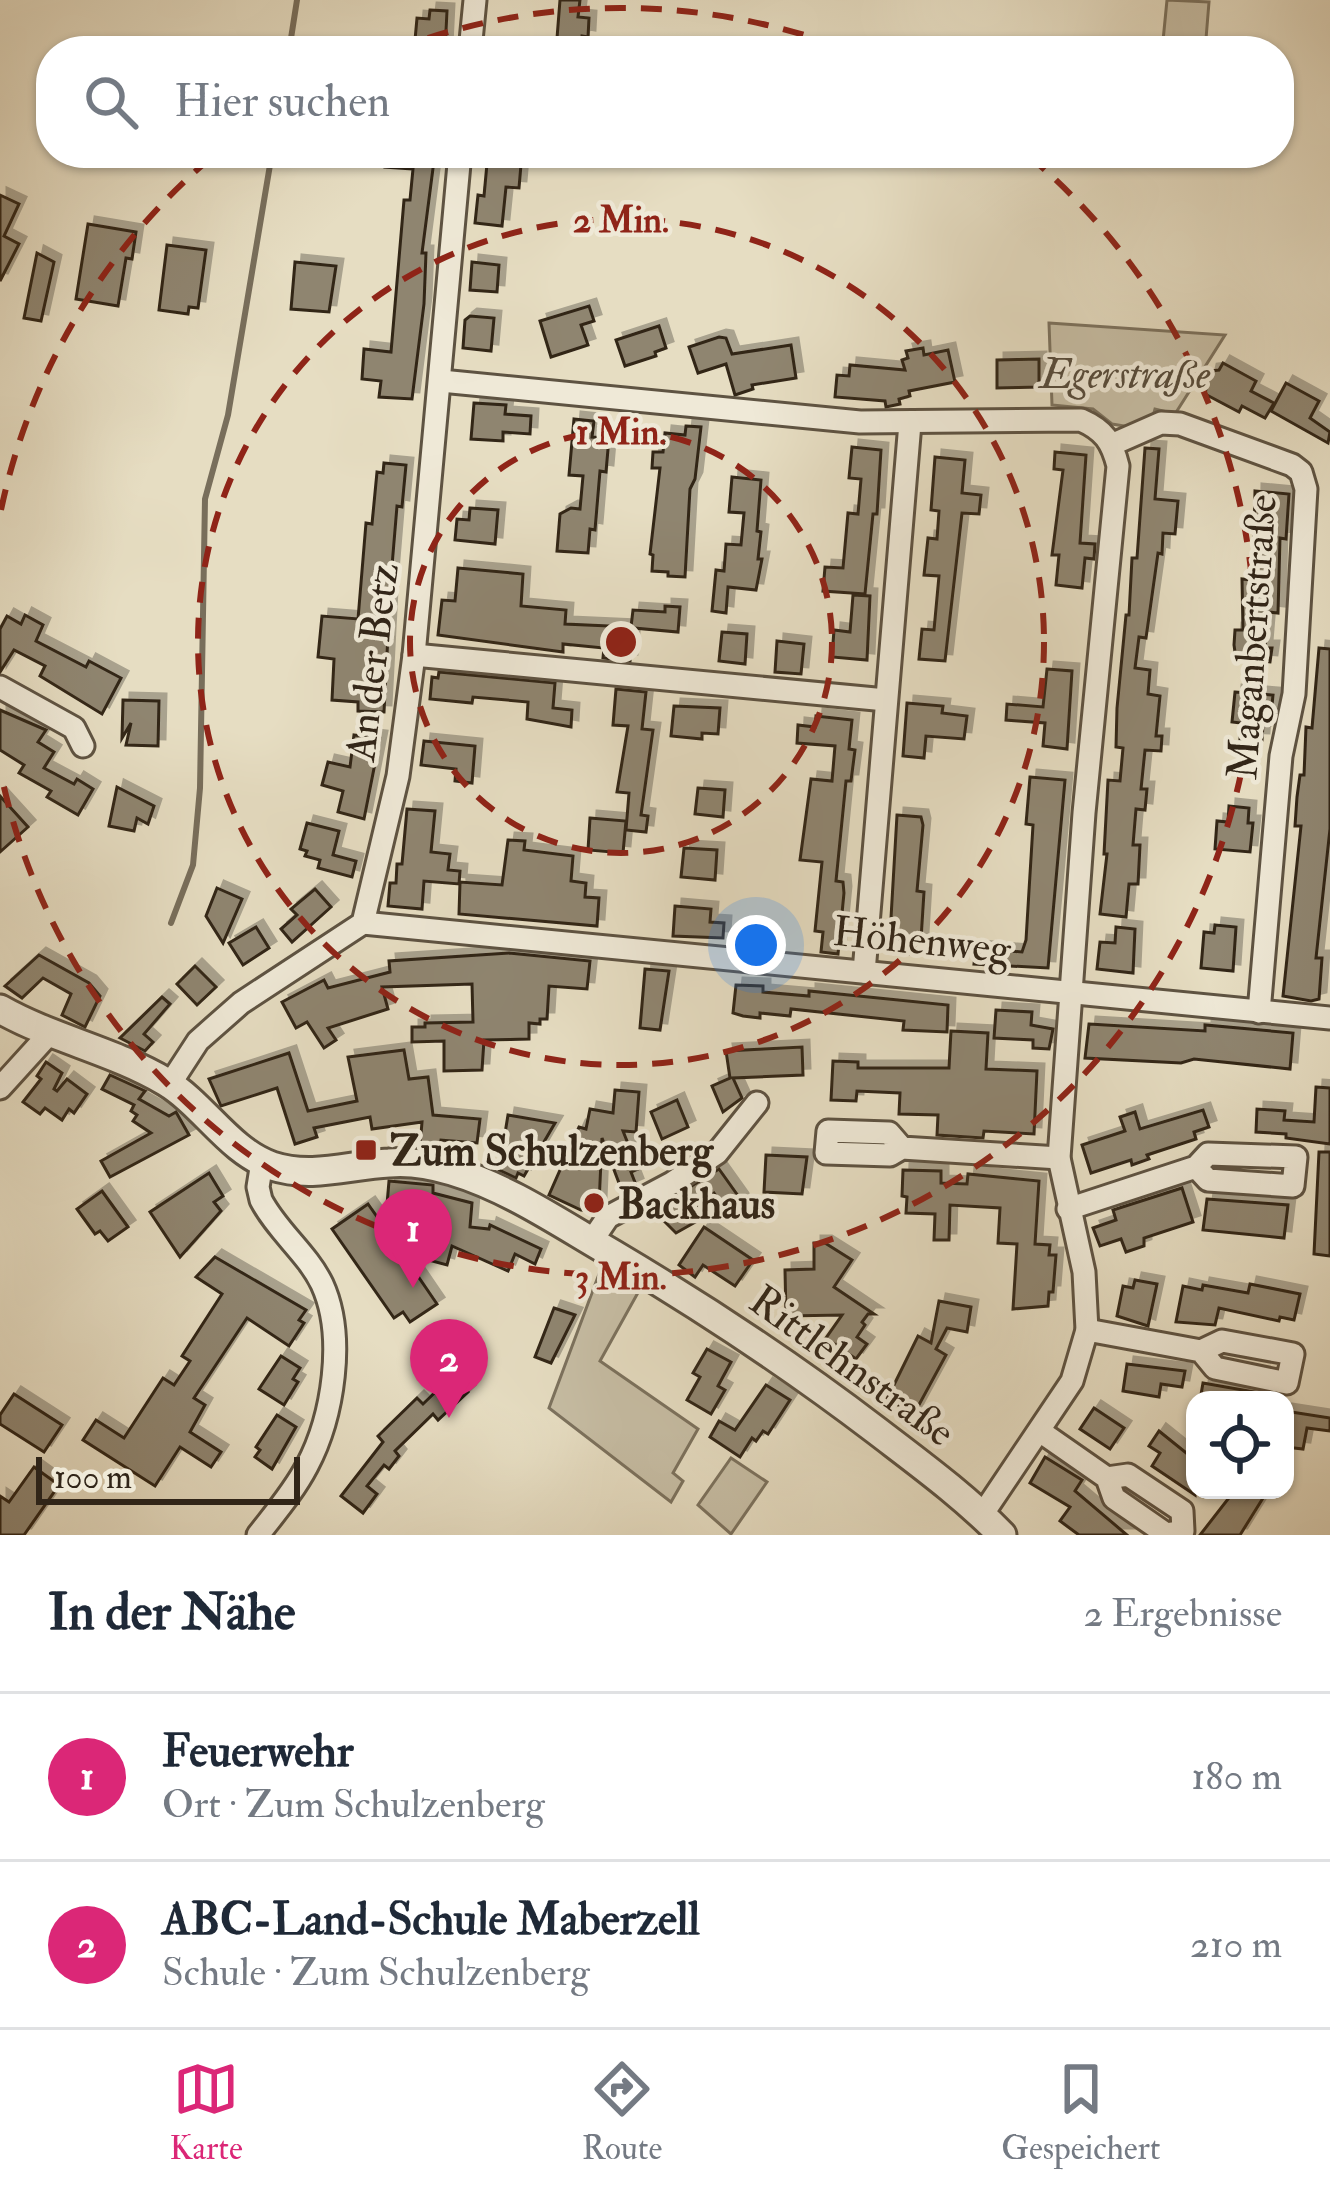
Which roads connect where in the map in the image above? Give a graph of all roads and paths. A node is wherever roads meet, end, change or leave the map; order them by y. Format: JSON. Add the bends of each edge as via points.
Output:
{"nodes":[{"id":1,"x":475,"y":0,"type":"edge"},
{"id":2,"x":471,"y":36,"type":"edge"},
{"id":3,"x":459,"y":168,"type":"edge"},
{"id":4,"x":441,"y":381,"type":"junction"},
{"id":5,"x":910,"y":424,"type":"junction"},
{"id":6,"x":1111,"y":445,"type":"junction"},
{"id":7,"x":414,"y":655,"type":"junction"},
{"id":8,"x":0,"y":687,"type":"edge"},
{"id":9,"x":886,"y":700,"type":"junction"},
{"id":10,"x":83,"y":746,"type":"dead end"},
{"id":11,"x":364,"y":923,"type":"junction"},
{"id":12,"x":864,"y":972,"type":"junction"},
{"id":13,"x":1070,"y":994,"type":"junction"},
{"id":14,"x":0,"y":1010,"type":"edge"},
{"id":15,"x":1259,"y":1012,"type":"junction"},
{"id":16,"x":1330,"y":1018,"type":"edge"},
{"id":17,"x":49,"y":1034,"type":"junction"},
{"id":18,"x":170,"y":1084,"type":"junction"},
{"id":19,"x":0,"y":1088,"type":"edge"},
{"id":20,"x":757,"y":1103,"type":"dead end"},
{"id":21,"x":902,"y":1148,"type":"dead end"},
{"id":22,"x":1059,"y":1158,"type":"junction"},
{"id":23,"x":262,"y":1162,"type":"junction"},
{"id":24,"x":1196,"y":1167,"type":"dead end"},
{"id":25,"x":1068,"y":1209,"type":"junction"},
{"id":26,"x":591,"y":1242,"type":"junction"},
{"id":27,"x":1087,"y":1330,"type":"junction"},
{"id":28,"x":1201,"y":1351,"type":"dead end"},
{"id":29,"x":1041,"y":1432,"type":"junction"},
{"id":30,"x":1107,"y":1478,"type":"dead end"},
{"id":31,"x":982,"y":1515,"type":"junction"},
{"id":32,"x":258,"y":1535,"type":"edge"},
{"id":33,"x":1002,"y":1535,"type":"edge"}],
"edges":[{"from":1,"to":2,"type":"street"},
{"from":3,"to":4,"type":"street","name":"An der Betz"},
{"from":4,"to":5,"type":"street"},
{"from":4,"to":7,"type":"street","name":"An der Betz"},
{"from":5,"to":6,"type":"street","via":[[1082,420]]},
{"from":5,"to":9,"type":"street"},
{"from":6,"to":13,"type":"street","via":[[1118,466]]},
{"from":6,"to":15,"type":"street","name":"Maganbertstraße","via":[[1160,423],[1180,424],[1292,465],[1306,489],[1294,694],[1281,756]]},
{"from":7,"to":9,"type":"street"},
{"from":7,"to":11,"type":"street","name":"An der Betz","via":[[398,776]]},
{"from":8,"to":10,"type":"street","via":[[74,728]]},
{"from":9,"to":12,"type":"street"},
{"from":11,"to":12,"type":"street","name":"Höhenweg"},
{"from":11,"to":18,"type":"street","via":[[242,1003],[199,1041]]},
{"from":12,"to":13,"type":"street","name":"Höhenweg"},
{"from":13,"to":15,"type":"street","name":"Höhenweg"},
{"from":13,"to":22,"type":"street"},
{"from":14,"to":17,"type":"street"},
{"from":15,"to":16,"type":"street","name":"Höhenweg"},
{"from":17,"to":18,"type":"street"},
{"from":17,"to":19,"type":"street"},
{"from":18,"to":23,"type":"street"},
{"from":20,"to":26,"type":"street","via":[[717,1154],[608,1217]]},
{"from":21,"to":22,"type":"street"},
{"from":22,"to":25,"type":"street"},
{"from":23,"to":26,"type":"street","name":"Rittlehnstraße","via":[[306,1172],[388,1162],[445,1169],[491,1185]]},
{"from":23,"to":32,"type":"street","via":[[262,1200],[320,1281],[333,1343],[320,1438]]},
{"from":24,"to":25,"type":"street"},
{"from":25,"to":27,"type":"street","via":[[1084,1272]]},
{"from":26,"to":31,"type":"street","name":"Rittlehnstraße","via":[[808,1379]]},
{"from":27,"to":28,"type":"street"},
{"from":27,"to":29,"type":"street","via":[[1072,1381]]},
{"from":29,"to":30,"type":"street"},
{"from":29,"to":31,"type":"street"},
{"from":31,"to":33,"type":"street","name":"Rittlehnstraße"}]}
